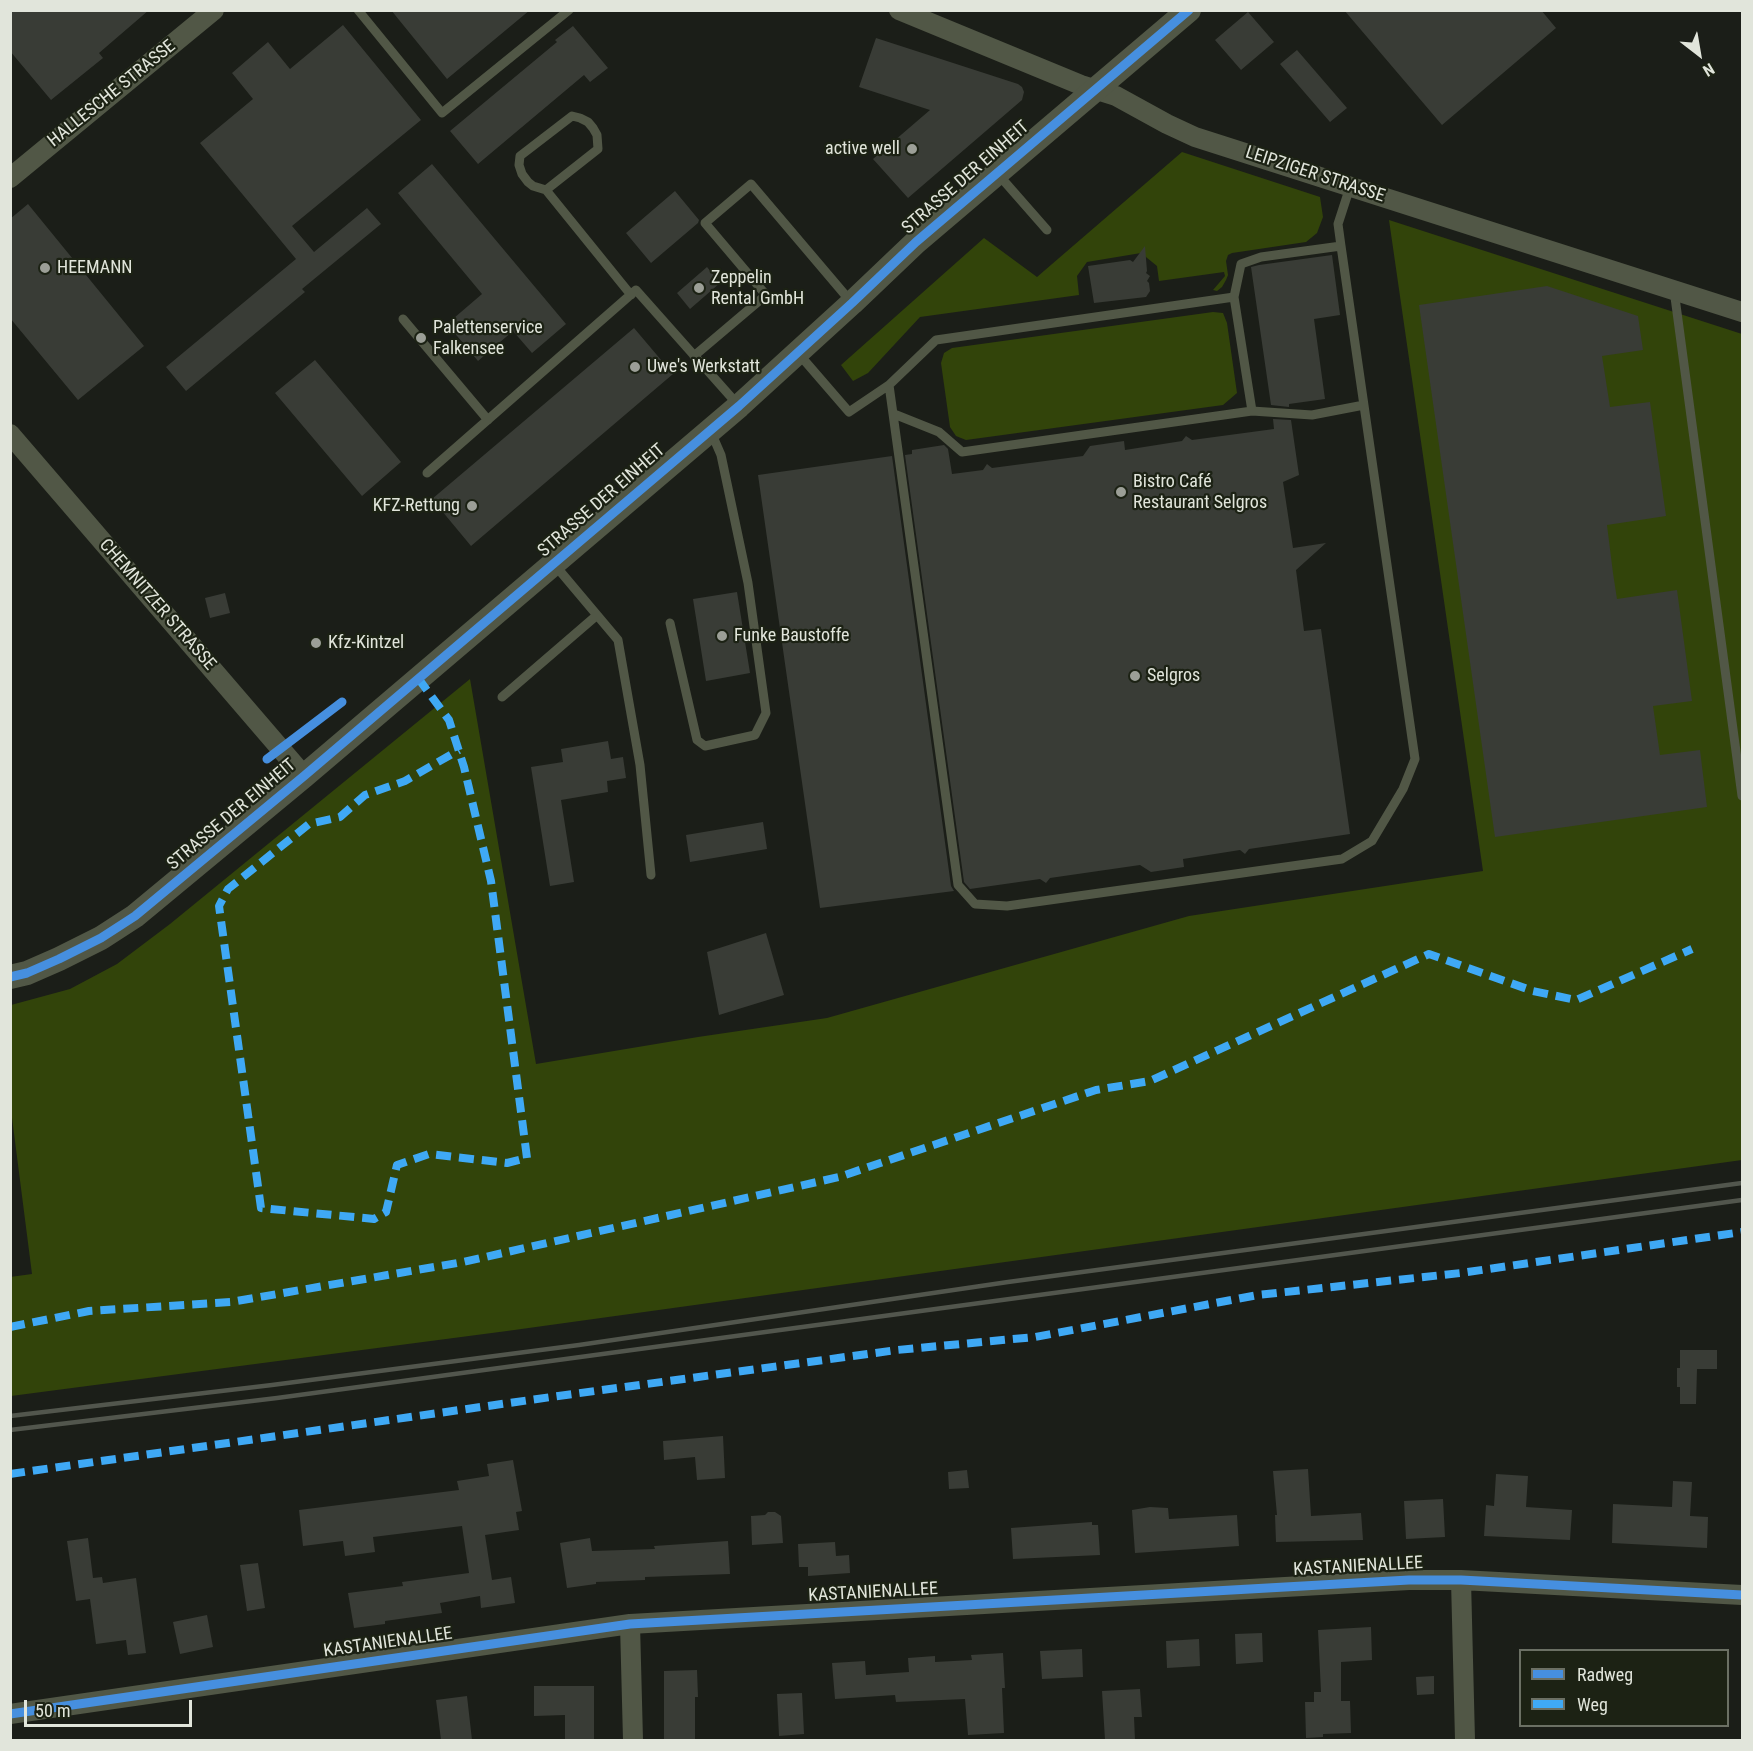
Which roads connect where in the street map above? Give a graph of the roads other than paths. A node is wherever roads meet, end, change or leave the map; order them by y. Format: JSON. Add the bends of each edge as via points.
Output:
{"nodes":[{"id":1,"x":214,"y":10,"type":"edge"},
{"id":2,"x":357,"y":10,"type":"edge"},
{"id":3,"x":569,"y":10,"type":"edge"},
{"id":4,"x":899,"y":10,"type":"edge"},
{"id":5,"x":1189,"y":10,"type":"edge"},
{"id":6,"x":1096,"y":89,"type":"junction"},
{"id":7,"x":997,"y":173,"type":"junction"},
{"id":8,"x":10,"y":178,"type":"edge"},
{"id":9,"x":1350,"y":187,"type":"junction"},
{"id":10,"x":546,"y":190,"type":"junction"},
{"id":11,"x":1047,"y":230,"type":"dead end"},
{"id":12,"x":1341,"y":246,"type":"junction"},
{"id":13,"x":1674,"y":290,"type":"junction"},
{"id":14,"x":631,"y":295,"type":"junction"},
{"id":15,"x":1234,"y":297,"type":"junction"},
{"id":16,"x":852,"y":303,"type":"junction"},
{"id":17,"x":1743,"y":312,"type":"edge"},
{"id":18,"x":403,"y":319,"type":"dead end"},
{"id":19,"x":798,"y":353,"type":"junction"},
{"id":20,"x":694,"y":356,"type":"junction"},
{"id":21,"x":889,"y":385,"type":"junction"},
{"id":22,"x":1364,"y":405,"type":"junction"},
{"id":23,"x":739,"y":406,"type":"junction"},
{"id":24,"x":1252,"y":411,"type":"junction"},
{"id":25,"x":894,"y":414,"type":"junction"},
{"id":26,"x":488,"y":420,"type":"junction"},
{"id":27,"x":710,"y":430,"type":"junction"},
{"id":28,"x":10,"y":434,"type":"edge"},
{"id":29,"x":428,"y":473,"type":"dead end"},
{"id":30,"x":554,"y":564,"type":"junction"},
{"id":31,"x":596,"y":616,"type":"junction"},
{"id":32,"x":670,"y":623,"type":"dead end"},
{"id":33,"x":502,"y":697,"type":"dead end"},
{"id":34,"x":304,"y":776,"type":"junction"},
{"id":35,"x":1743,"y":796,"type":"edge"},
{"id":36,"x":651,"y":875,"type":"dead end"},
{"id":37,"x":10,"y":977,"type":"edge"},
{"id":38,"x":1461,"y":1580,"type":"junction"},
{"id":39,"x":1743,"y":1595,"type":"edge"},
{"id":40,"x":630,"y":1624,"type":"junction"},
{"id":41,"x":10,"y":1714,"type":"edge"},
{"id":42,"x":633,"y":1740,"type":"edge"},
{"id":43,"x":1465,"y":1740,"type":"edge"}],
"edges":[{"from":1,"to":8,"type":"street","name":"HALLESCHE STRASSE"},
{"from":2,"to":3,"type":"lane","via":[[442,112]]},
{"from":4,"to":6,"type":"street","name":"LEIPZIGER STRASSE"},
{"from":5,"to":6,"type":"street","name":"STRASSE DER EINHEIT"},
{"from":6,"to":7,"type":"street","name":"STRASSE DER EINHEIT"},
{"from":6,"to":9,"type":"street","name":"LEIPZIGER STRASSE","via":[[1195,137]]},
{"from":7,"to":11,"type":"lane"},
{"from":7,"to":16,"type":"street","name":"STRASSE DER EINHEIT"},
{"from":9,"to":12,"type":"lane","via":[[1338,224]]},
{"from":9,"to":13,"type":"street","name":"LEIPZIGER STRASSE"},
{"from":10,"to":10,"type":"lane","via":[[528,182],[519,165],[520,156],[572,116],[588,122],[597,135],[598,148]]},
{"from":10,"to":14,"type":"lane"},
{"from":12,"to":15,"type":"lane","via":[[1261,257],[1241,264]]},
{"from":12,"to":22,"type":"lane"},
{"from":13,"to":17,"type":"street","name":"LEIPZIGER STRASSE"},
{"from":13,"to":35,"type":"lane"},
{"from":14,"to":20,"type":"lane","via":[[636,290]]},
{"from":14,"to":26,"type":"lane"},
{"from":15,"to":21,"type":"lane","via":[[936,340]]},
{"from":15,"to":24,"type":"lane"},
{"from":16,"to":19,"type":"street","name":"STRASSE DER EINHEIT"},
{"from":16,"to":20,"type":"lane","via":[[751,184],[705,224],[766,295]]},
{"from":18,"to":26,"type":"lane"},
{"from":19,"to":21,"type":"lane","via":[[849,412]]},
{"from":19,"to":23,"type":"street","name":"STRASSE DER EINHEIT"},
{"from":20,"to":23,"type":"lane"},
{"from":21,"to":25,"type":"lane"},
{"from":22,"to":24,"type":"lane","via":[[1312,415]]},
{"from":22,"to":25,"type":"lane","via":[[1415,759],[1403,789],[1372,841],[1342,859],[1007,906],[975,904],[958,885]]},
{"from":23,"to":27,"type":"street","name":"STRASSE DER EINHEIT"},
{"from":24,"to":25,"type":"lane","via":[[962,452],[939,432]]},
{"from":26,"to":29,"type":"lane"},
{"from":27,"to":30,"type":"street","name":"STRASSE DER EINHEIT"},
{"from":27,"to":32,"type":"lane","via":[[721,455],[748,583],[766,713],[755,735],[705,746],[697,740]]},
{"from":28,"to":34,"type":"street","name":"CHEMNITZER STRASSE"},
{"from":30,"to":31,"type":"lane"},
{"from":30,"to":34,"type":"street","name":"STRASSE DER EINHEIT"},
{"from":31,"to":33,"type":"lane"},
{"from":31,"to":36,"type":"lane","via":[[618,640],[640,765]]},
{"from":34,"to":37,"type":"street","name":"STRASSE DER EINHEIT","via":[[135,916],[59,959]]},
{"from":38,"to":39,"type":"street","name":"KASTANIENALLEE"},
{"from":38,"to":40,"type":"street","name":"KASTANIENALLEE"},
{"from":38,"to":43,"type":"street"},
{"from":40,"to":41,"type":"street","name":"KASTANIENALLEE"},
{"from":40,"to":42,"type":"street"}]}
